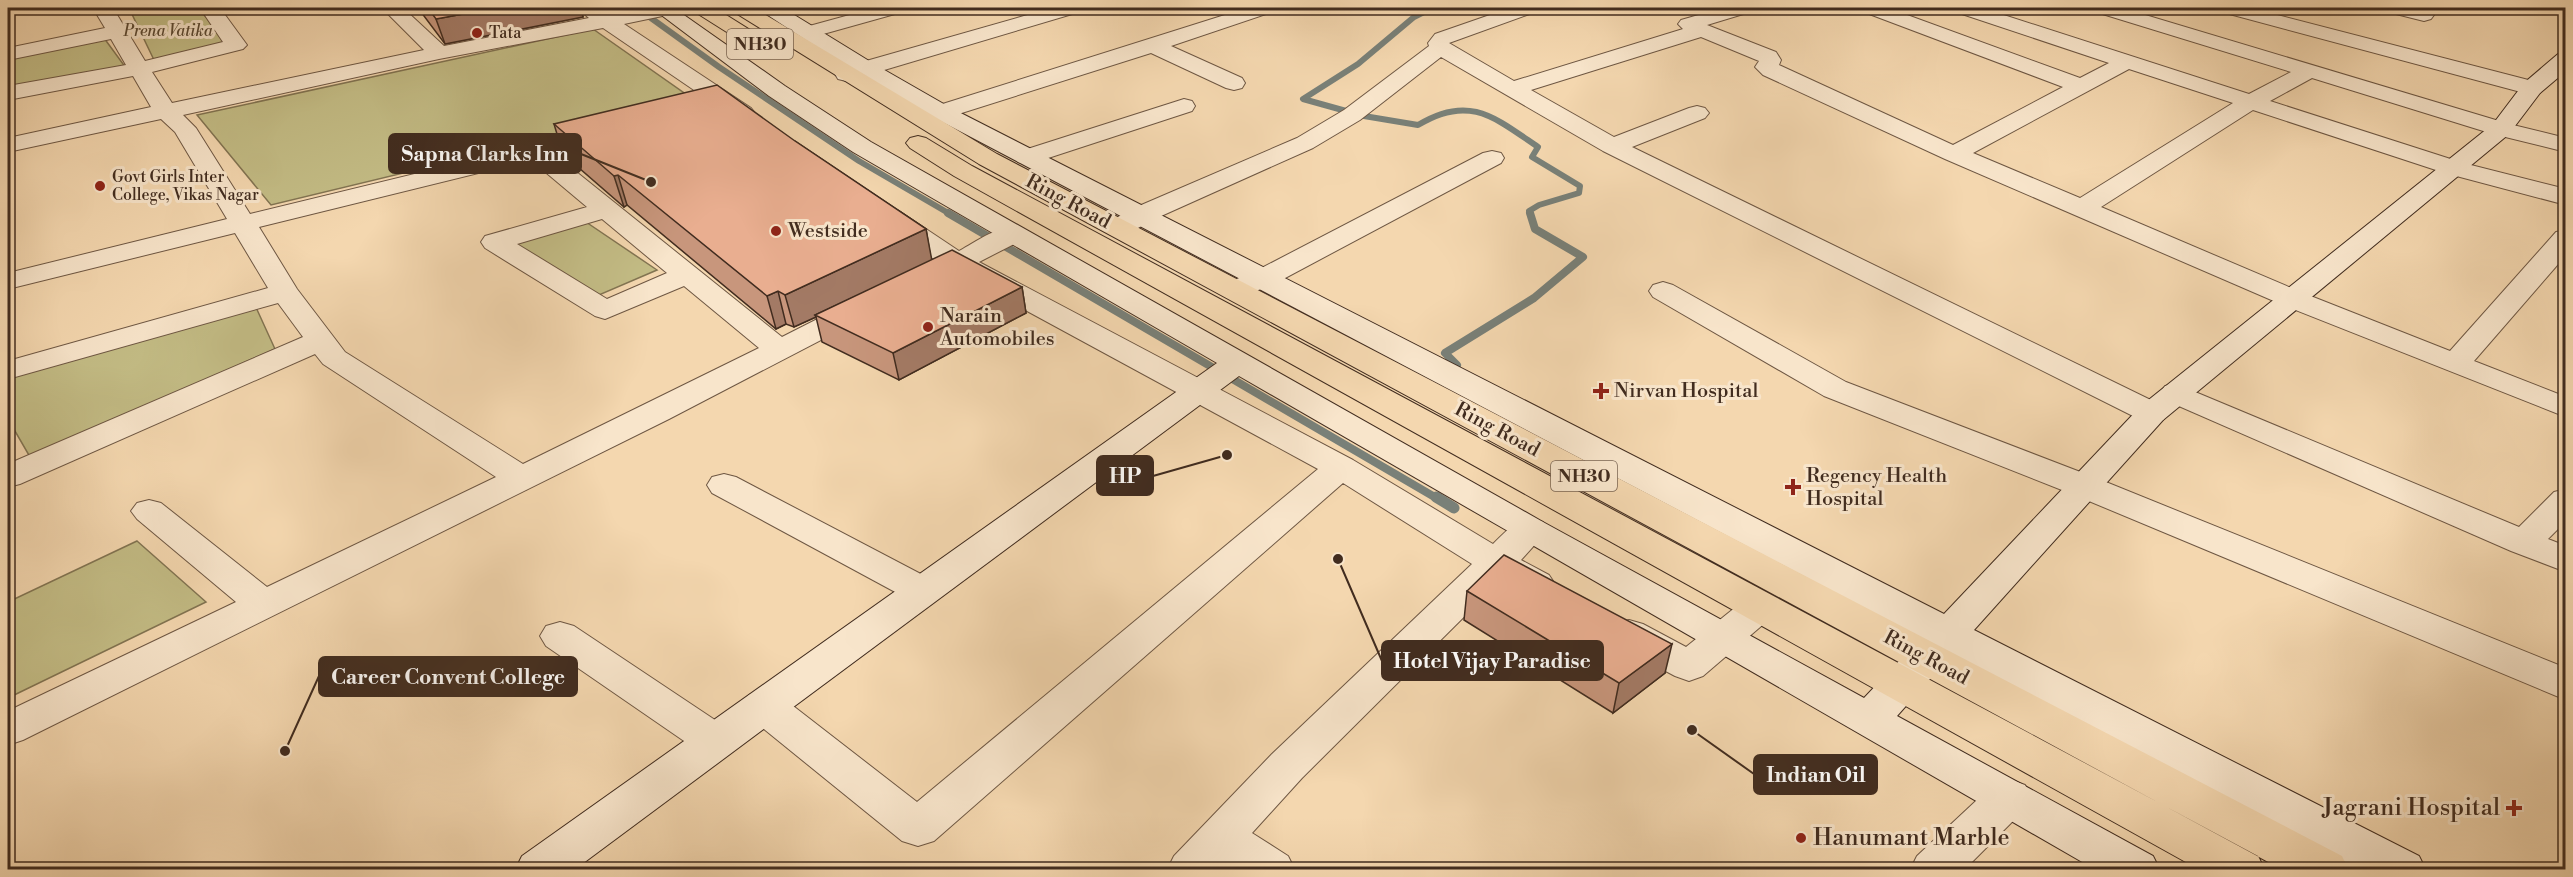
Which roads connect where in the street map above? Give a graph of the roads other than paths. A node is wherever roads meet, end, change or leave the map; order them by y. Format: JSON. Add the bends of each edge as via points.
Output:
{"nodes":[{"id":1,"x":103,"y":8,"type":"edge"},
{"id":2,"x":210,"y":8,"type":"edge"},
{"id":3,"x":392,"y":8,"type":"edge"},
{"id":4,"x":702,"y":8,"type":"edge"},
{"id":5,"x":741,"y":8,"type":"edge"},
{"id":6,"x":770,"y":8,"type":"edge"},
{"id":7,"x":895,"y":8,"type":"edge"},
{"id":8,"x":1072,"y":8,"type":"edge"},
{"id":9,"x":1265,"y":8,"type":"edge"},
{"id":10,"x":1528,"y":8,"type":"edge"},
{"id":11,"x":1743,"y":8,"type":"edge"},
{"id":12,"x":1871,"y":8,"type":"edge"},
{"id":13,"x":1963,"y":8,"type":"edge"},
{"id":14,"x":2103,"y":8,"type":"edge"},
{"id":15,"x":2229,"y":8,"type":"edge"},
{"id":16,"x":2311,"y":8,"type":"edge"},
{"id":17,"x":2395,"y":8,"type":"edge"},
{"id":18,"x":660,"y":10,"type":"edge"},
{"id":19,"x":595,"y":14,"type":"edge"},
{"id":20,"x":2424,"y":15,"type":"dead end"},
{"id":21,"x":2285,"y":23,"type":"junction"},
{"id":22,"x":1702,"y":30,"type":"junction"},
{"id":23,"x":117,"y":32,"type":"junction"},
{"id":24,"x":809,"y":32,"type":"junction"},
{"id":25,"x":1151,"y":45,"type":"junction"},
{"id":26,"x":1440,"y":48,"type":"junction"},
{"id":27,"x":439,"y":53,"type":"junction"},
{"id":28,"x":8,"y":54,"type":"edge"},
{"id":29,"x":779,"y":56,"type":"dead end"},
{"id":30,"x":2128,"y":61,"type":"junction"},
{"id":31,"x":2562,"y":66,"type":"edge"},
{"id":32,"x":138,"y":69,"type":"junction"},
{"id":33,"x":2309,"y":71,"type":"junction"},
{"id":34,"x":844,"y":75,"type":"junction"},
{"id":35,"x":1234,"y":83,"type":"dead end"},
{"id":36,"x":2082,"y":86,"type":"junction"},
{"id":37,"x":2532,"y":88,"type":"junction"},
{"id":38,"x":1512,"y":89,"type":"junction"},
{"id":39,"x":8,"y":93,"type":"edge"},
{"id":40,"x":757,"y":97,"type":"junction"},
{"id":41,"x":2252,"y":102,"type":"junction"},
{"id":42,"x":1184,"y":106,"type":"dead end"},
{"id":43,"x":165,"y":111,"type":"junction"},
{"id":44,"x":941,"y":112,"type":"junction"},
{"id":45,"x":694,"y":113,"type":"edge"},
{"id":46,"x":1697,"y":113,"type":"dead end"},
{"id":47,"x":2501,"y":129,"type":"junction"},
{"id":48,"x":625,"y":130,"type":"edge"},
{"id":49,"x":767,"y":131,"type":"edge"},
{"id":50,"x":8,"y":145,"type":"edge"},
{"id":51,"x":2565,"y":145,"type":"edge"},
{"id":52,"x":1612,"y":146,"type":"junction"},
{"id":53,"x":536,"y":152,"type":"junction"},
{"id":54,"x":1953,"y":154,"type":"junction"},
{"id":55,"x":1026,"y":157,"type":"junction"},
{"id":56,"x":1492,"y":158,"type":"dead end"},
{"id":57,"x":2454,"y":168,"type":"junction"},
{"id":58,"x":2565,"y":197,"type":"edge"},
{"id":59,"x":869,"y":203,"type":"edge"},
{"id":60,"x":607,"y":209,"type":"junction"},
{"id":61,"x":2081,"y":209,"type":"junction"},
{"id":62,"x":1130,"y":222,"type":"junction"},
{"id":63,"x":243,"y":225,"type":"junction"},
{"id":64,"x":1005,"y":238,"type":"junction"},
{"id":65,"x":2565,"y":238,"type":"edge"},
{"id":66,"x":961,"y":260,"type":"junction"},
{"id":67,"x":688,"y":274,"type":"junction"},
{"id":68,"x":8,"y":282,"type":"edge"},
{"id":69,"x":913,"y":282,"type":"edge"},
{"id":70,"x":1248,"y":285,"type":"junction"},
{"id":71,"x":1663,"y":291,"type":"dead end"},
{"id":72,"x":285,"y":292,"type":"junction"},
{"id":73,"x":882,"y":297,"type":"edge"},
{"id":74,"x":2292,"y":299,"type":"junction"},
{"id":75,"x":321,"y":340,"type":"junction"},
{"id":76,"x":778,"y":349,"type":"junction"},
{"id":77,"x":2455,"y":364,"type":"junction"},
{"id":78,"x":8,"y":370,"type":"edge"},
{"id":79,"x":1220,"y":376,"type":"junction"},
{"id":80,"x":2164,"y":403,"type":"junction"},
{"id":81,"x":2565,"y":408,"type":"edge"},
{"id":82,"x":13,"y":463,"type":"edge"},
{"id":83,"x":1341,"y":467,"type":"junction"},
{"id":84,"x":521,"y":478,"type":"junction"},
{"id":85,"x":724,"y":485,"type":"dead end"},
{"id":86,"x":2084,"y":486,"type":"junction"},
{"id":87,"x":2565,"y":500,"type":"edge"},
{"id":88,"x":149,"y":511,"type":"dead end"},
{"id":89,"x":1530,"y":530,"type":"junction"},
{"id":90,"x":2524,"y":543,"type":"junction"},
{"id":91,"x":2565,"y":560,"type":"edge"},
{"id":92,"x":1497,"y":563,"type":"junction"},
{"id":93,"x":923,"y":591,"type":"junction"},
{"id":94,"x":1558,"y":596,"type":"edge"},
{"id":95,"x":264,"y":604,"type":"junction"},
{"id":96,"x":1760,"y":607,"type":"junction"},
{"id":97,"x":1608,"y":623,"type":"edge"},
{"id":98,"x":560,"y":636,"type":"dead end"},
{"id":99,"x":1724,"y":637,"type":"junction"},
{"id":100,"x":1937,"y":646,"type":"junction"},
{"id":101,"x":1901,"y":684,"type":"junction"},
{"id":102,"x":2565,"y":685,"type":"edge"},
{"id":103,"x":764,"y":706,"type":"junction"},
{"id":104,"x":1870,"y":718,"type":"junction"},
{"id":105,"x":8,"y":729,"type":"edge"},
{"id":106,"x":715,"y":741,"type":"junction"},
{"id":107,"x":2009,"y":797,"type":"junction"},
{"id":108,"x":1221,"y":837,"type":"junction"},
{"id":109,"x":538,"y":870,"type":"edge"},
{"id":110,"x":1190,"y":870,"type":"edge"},
{"id":111,"x":1272,"y":870,"type":"edge"},
{"id":112,"x":1933,"y":870,"type":"edge"},
{"id":113,"x":2137,"y":870,"type":"edge"},
{"id":114,"x":2242,"y":870,"type":"edge"},
{"id":115,"x":2326,"y":870,"type":"edge"},
{"id":116,"x":2403,"y":870,"type":"edge"}],
"edges":[{"from":1,"to":23,"type":"street"},
{"from":2,"to":32,"type":"street","via":[[236,45]]},
{"from":3,"to":27,"type":"street"},
{"from":4,"to":29,"type":"highway","number":"NH30"},
{"from":5,"to":34,"type":"highway","name":"Ring Road","number":"NH30"},
{"from":6,"to":24,"type":"street"},
{"from":7,"to":24,"type":"street"},
{"from":8,"to":34,"type":"street"},
{"from":9,"to":25,"type":"street"},
{"from":10,"to":26,"type":"street","via":[[1442,38],[1437,43]]},
{"from":11,"to":22,"type":"street","via":[[1688,24]]},
{"from":12,"to":36,"type":"street"},
{"from":13,"to":30,"type":"street"},
{"from":14,"to":33,"type":"street"},
{"from":15,"to":21,"type":"street"},
{"from":16,"to":21,"type":"street"},
{"from":17,"to":20,"type":"street"},
{"from":18,"to":19,"type":"street"},
{"from":18,"to":40,"type":"street"},
{"from":19,"to":27,"type":"street"},
{"from":19,"to":40,"type":"street"},
{"from":21,"to":37,"type":"street"},
{"from":22,"to":38,"type":"street"},
{"from":22,"to":54,"type":"street","via":[[1768,57],[1766,67],[1771,70]]},
{"from":23,"to":28,"type":"street"},
{"from":23,"to":32,"type":"street"},
{"from":24,"to":34,"type":"street"},
{"from":25,"to":35,"type":"street"},
{"from":25,"to":44,"type":"street"},
{"from":26,"to":38,"type":"street"},
{"from":26,"to":62,"type":"street","via":[[1355,113],[1305,144]]},
{"from":27,"to":43,"type":"street"},
{"from":30,"to":36,"type":"street"},
{"from":30,"to":41,"type":"street"},
{"from":31,"to":37,"type":"street"},
{"from":32,"to":39,"type":"street"},
{"from":32,"to":43,"type":"street"},
{"from":33,"to":41,"type":"street"},
{"from":33,"to":47,"type":"street"},
{"from":34,"to":44,"type":"street"},
{"from":34,"to":62,"type":"highway","name":"Ring Road","number":"NH30","via":[[988,159]]},
{"from":34,"to":96,"type":"highway","name":"Ring Road","number":"NH30","via":[[963,171]]},
{"from":36,"to":54,"type":"street"},
{"from":37,"to":47,"type":"street"},
{"from":38,"to":52,"type":"street"},
{"from":40,"to":45,"type":"street"},
{"from":40,"to":49,"type":"street"},
{"from":40,"to":64,"type":"street","via":[[862,147]]},
{"from":41,"to":57,"type":"street"},
{"from":41,"to":61,"type":"street"},
{"from":42,"to":55,"type":"street"},
{"from":43,"to":50,"type":"street"},
{"from":43,"to":63,"type":"street","via":[[184,128]]},
{"from":44,"to":55,"type":"street"},
{"from":46,"to":52,"type":"street"},
{"from":47,"to":51,"type":"street"},
{"from":47,"to":57,"type":"street"},
{"from":48,"to":53,"type":"street"},
{"from":52,"to":80,"type":"street"},
{"from":53,"to":60,"type":"street"},
{"from":53,"to":63,"type":"street"},
{"from":54,"to":61,"type":"street"},
{"from":55,"to":62,"type":"street"},
{"from":56,"to":70,"type":"street"},
{"from":57,"to":58,"type":"street"},
{"from":57,"to":74,"type":"street"},
{"from":59,"to":66,"type":"street"},
{"from":60,"to":67,"type":"street"},
{"from":60,"to":67,"type":"street","via":[[495,242],[605,310]]},
{"from":61,"to":74,"type":"street"},
{"from":62,"to":70,"type":"highway","name":"Ring Road","number":"NH30"},
{"from":63,"to":68,"type":"street"},
{"from":63,"to":72,"type":"street"},
{"from":64,"to":66,"type":"street"},
{"from":64,"to":79,"type":"street"},
{"from":65,"to":77,"type":"street"},
{"from":66,"to":69,"type":"street"},
{"from":66,"to":79,"type":"street"},
{"from":67,"to":76,"type":"street"},
{"from":70,"to":100,"type":"highway","name":"Ring Road","number":"NH30"},
{"from":71,"to":86,"type":"street","via":[[1835,389]]},
{"from":72,"to":75,"type":"street"},
{"from":72,"to":78,"type":"street"},
{"from":73,"to":76,"type":"street"},
{"from":74,"to":77,"type":"street"},
{"from":74,"to":80,"type":"street"},
{"from":75,"to":82,"type":"street"},
{"from":75,"to":84,"type":"street","via":[[334,358]]},
{"from":76,"to":84,"type":"street"},
{"from":77,"to":81,"type":"street"},
{"from":79,"to":83,"type":"street"},
{"from":79,"to":89,"type":"street"},
{"from":79,"to":93,"type":"street"},
{"from":80,"to":86,"type":"street"},
{"from":80,"to":90,"type":"street"},
{"from":83,"to":92,"type":"street"},
{"from":83,"to":103,"type":"street","via":[[918,828]]},
{"from":84,"to":95,"type":"street"},
{"from":85,"to":93,"type":"street"},
{"from":86,"to":100,"type":"street"},
{"from":86,"to":102,"type":"street"},
{"from":87,"to":90,"type":"street"},
{"from":88,"to":95,"type":"street"},
{"from":89,"to":92,"type":"street"},
{"from":89,"to":99,"type":"street"},
{"from":90,"to":91,"type":"street"},
{"from":92,"to":94,"type":"street"},
{"from":92,"to":108,"type":"street","via":[[1287,766]]},
{"from":93,"to":103,"type":"street"},
{"from":95,"to":105,"type":"street"},
{"from":96,"to":99,"type":"street"},
{"from":96,"to":101,"type":"highway","name":"Ring Road","number":"NH30"},
{"from":97,"to":99,"type":"street","via":[[1689,666]]},
{"from":98,"to":106,"type":"street"},
{"from":99,"to":104,"type":"street"},
{"from":100,"to":101,"type":"street"},
{"from":100,"to":115,"type":"highway","name":"Ring Road","number":"NH30"},
{"from":100,"to":116,"type":"street"},
{"from":101,"to":104,"type":"street"},
{"from":101,"to":114,"type":"highway","name":"Ring Road","number":"NH30"},
{"from":103,"to":106,"type":"street"},
{"from":104,"to":107,"type":"street"},
{"from":106,"to":109,"type":"street"},
{"from":107,"to":112,"type":"street"},
{"from":107,"to":113,"type":"street"},
{"from":108,"to":110,"type":"street"},
{"from":108,"to":111,"type":"street"}]}
